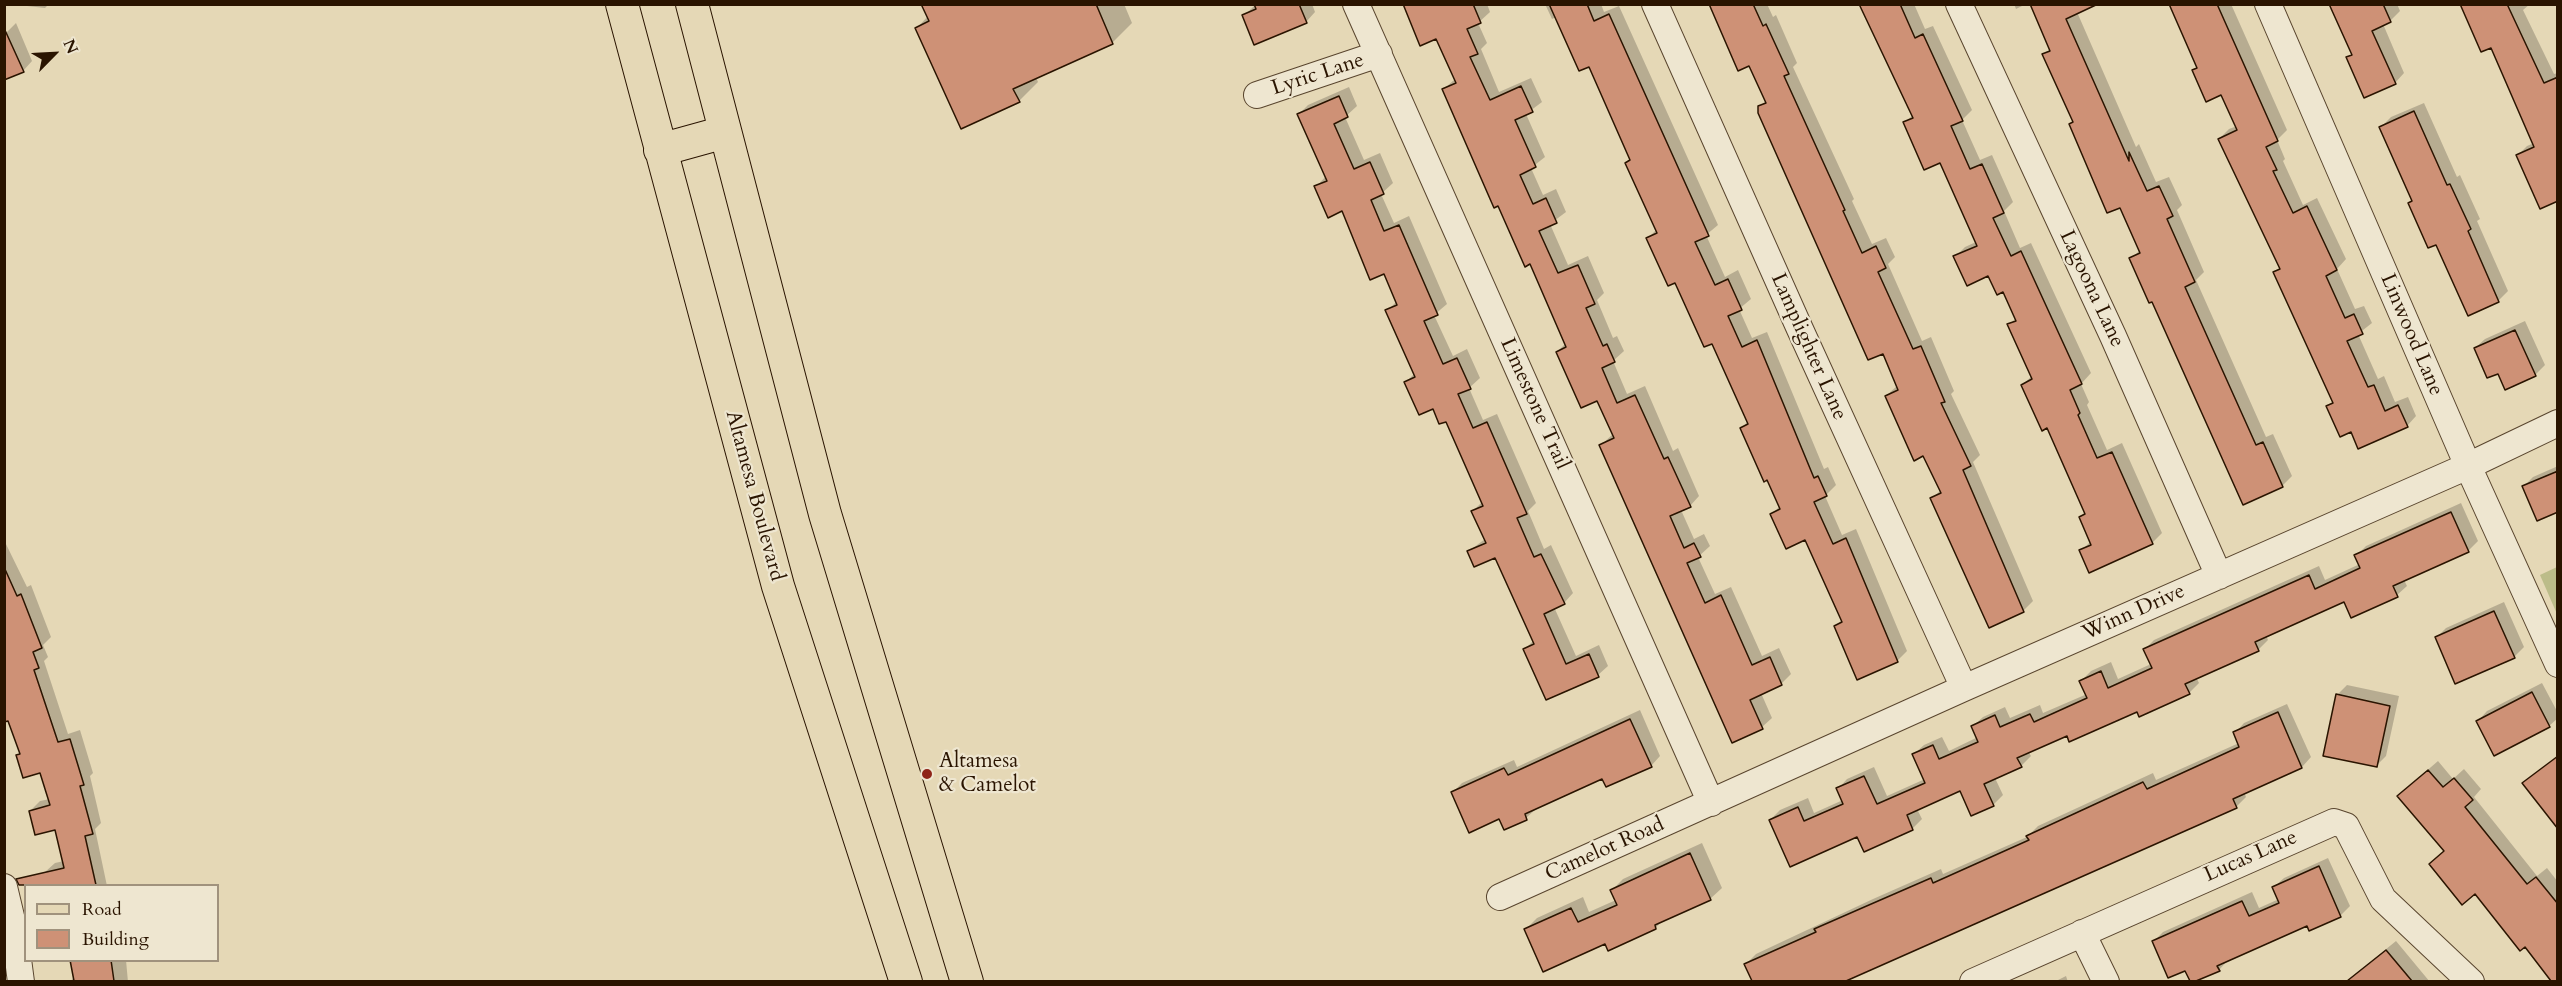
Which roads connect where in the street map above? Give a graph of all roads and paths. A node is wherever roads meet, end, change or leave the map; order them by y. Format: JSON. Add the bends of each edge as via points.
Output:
{"nodes":[{"id":1,"x":622,"y":4,"type":"edge"},
{"id":2,"x":692,"y":4,"type":"edge"},
{"id":3,"x":1356,"y":4,"type":"edge"},
{"id":4,"x":1655,"y":4,"type":"edge"},
{"id":5,"x":1959,"y":4,"type":"edge"},
{"id":6,"x":2268,"y":4,"type":"edge"},
{"id":7,"x":1379,"y":54,"type":"junction"},
{"id":8,"x":1257,"y":95,"type":"dead end"},
{"id":9,"x":725,"y":132,"type":"junction"},
{"id":10,"x":660,"y":150,"type":"junction"},
{"id":11,"x":2558,"y":423,"type":"edge"},
{"id":12,"x":2468,"y":466,"type":"junction"},
{"id":13,"x":2219,"y":576,"type":"junction"},
{"id":14,"x":2558,"y":664,"type":"edge"},
{"id":15,"x":1964,"y":688,"type":"junction"},
{"id":16,"x":1711,"y":803,"type":"junction"},
{"id":17,"x":4,"y":887,"type":"edge"},
{"id":18,"x":1500,"y":897,"type":"dead end"},
{"id":19,"x":2082,"y":933,"type":"junction"},
{"id":20,"x":21,"y":981,"type":"edge"},
{"id":21,"x":906,"y":981,"type":"edge"},
{"id":22,"x":967,"y":981,"type":"edge"},
{"id":23,"x":1973,"y":981,"type":"edge"},
{"id":24,"x":2106,"y":981,"type":"edge"},
{"id":25,"x":2471,"y":981,"type":"edge"}],
"edges":[{"from":1,"to":10,"type":"main road","name":"Altamesa Boulevard"},
{"from":2,"to":9,"type":"main road"},
{"from":3,"to":7,"type":"street","name":"Limestone Trail"},
{"from":4,"to":15,"type":"street","name":"Lamplighter Lane"},
{"from":5,"to":13,"type":"street","name":"Lagoona Lane"},
{"from":6,"to":12,"type":"street","name":"Linwood Lane"},
{"from":7,"to":8,"type":"street","name":"Lyric Lane"},
{"from":7,"to":16,"type":"street","name":"Limestone Trail"},
{"from":9,"to":10,"type":"main road"},
{"from":9,"to":22,"type":"main road","via":[[825,514]]},
{"from":10,"to":21,"type":"main road","name":"Altamesa Boulevard","via":[[778,586]]},
{"from":11,"to":12,"type":"street","name":"Winn Drive"},
{"from":12,"to":13,"type":"street","name":"Winn Drive"},
{"from":12,"to":14,"type":"street","name":"Linwood Lane"},
{"from":13,"to":15,"type":"street","name":"Winn Drive"},
{"from":15,"to":16,"type":"street","name":"Winn Drive"},
{"from":16,"to":18,"type":"street","name":"Camelot Road"},
{"from":17,"to":20,"type":"street"},
{"from":19,"to":23,"type":"street","name":"Lucas Lane"},
{"from":19,"to":24,"type":"street"},
{"from":19,"to":25,"type":"street","name":"Lucas Lane","via":[[2334,822],[2346,826],[2384,898]]}]}
